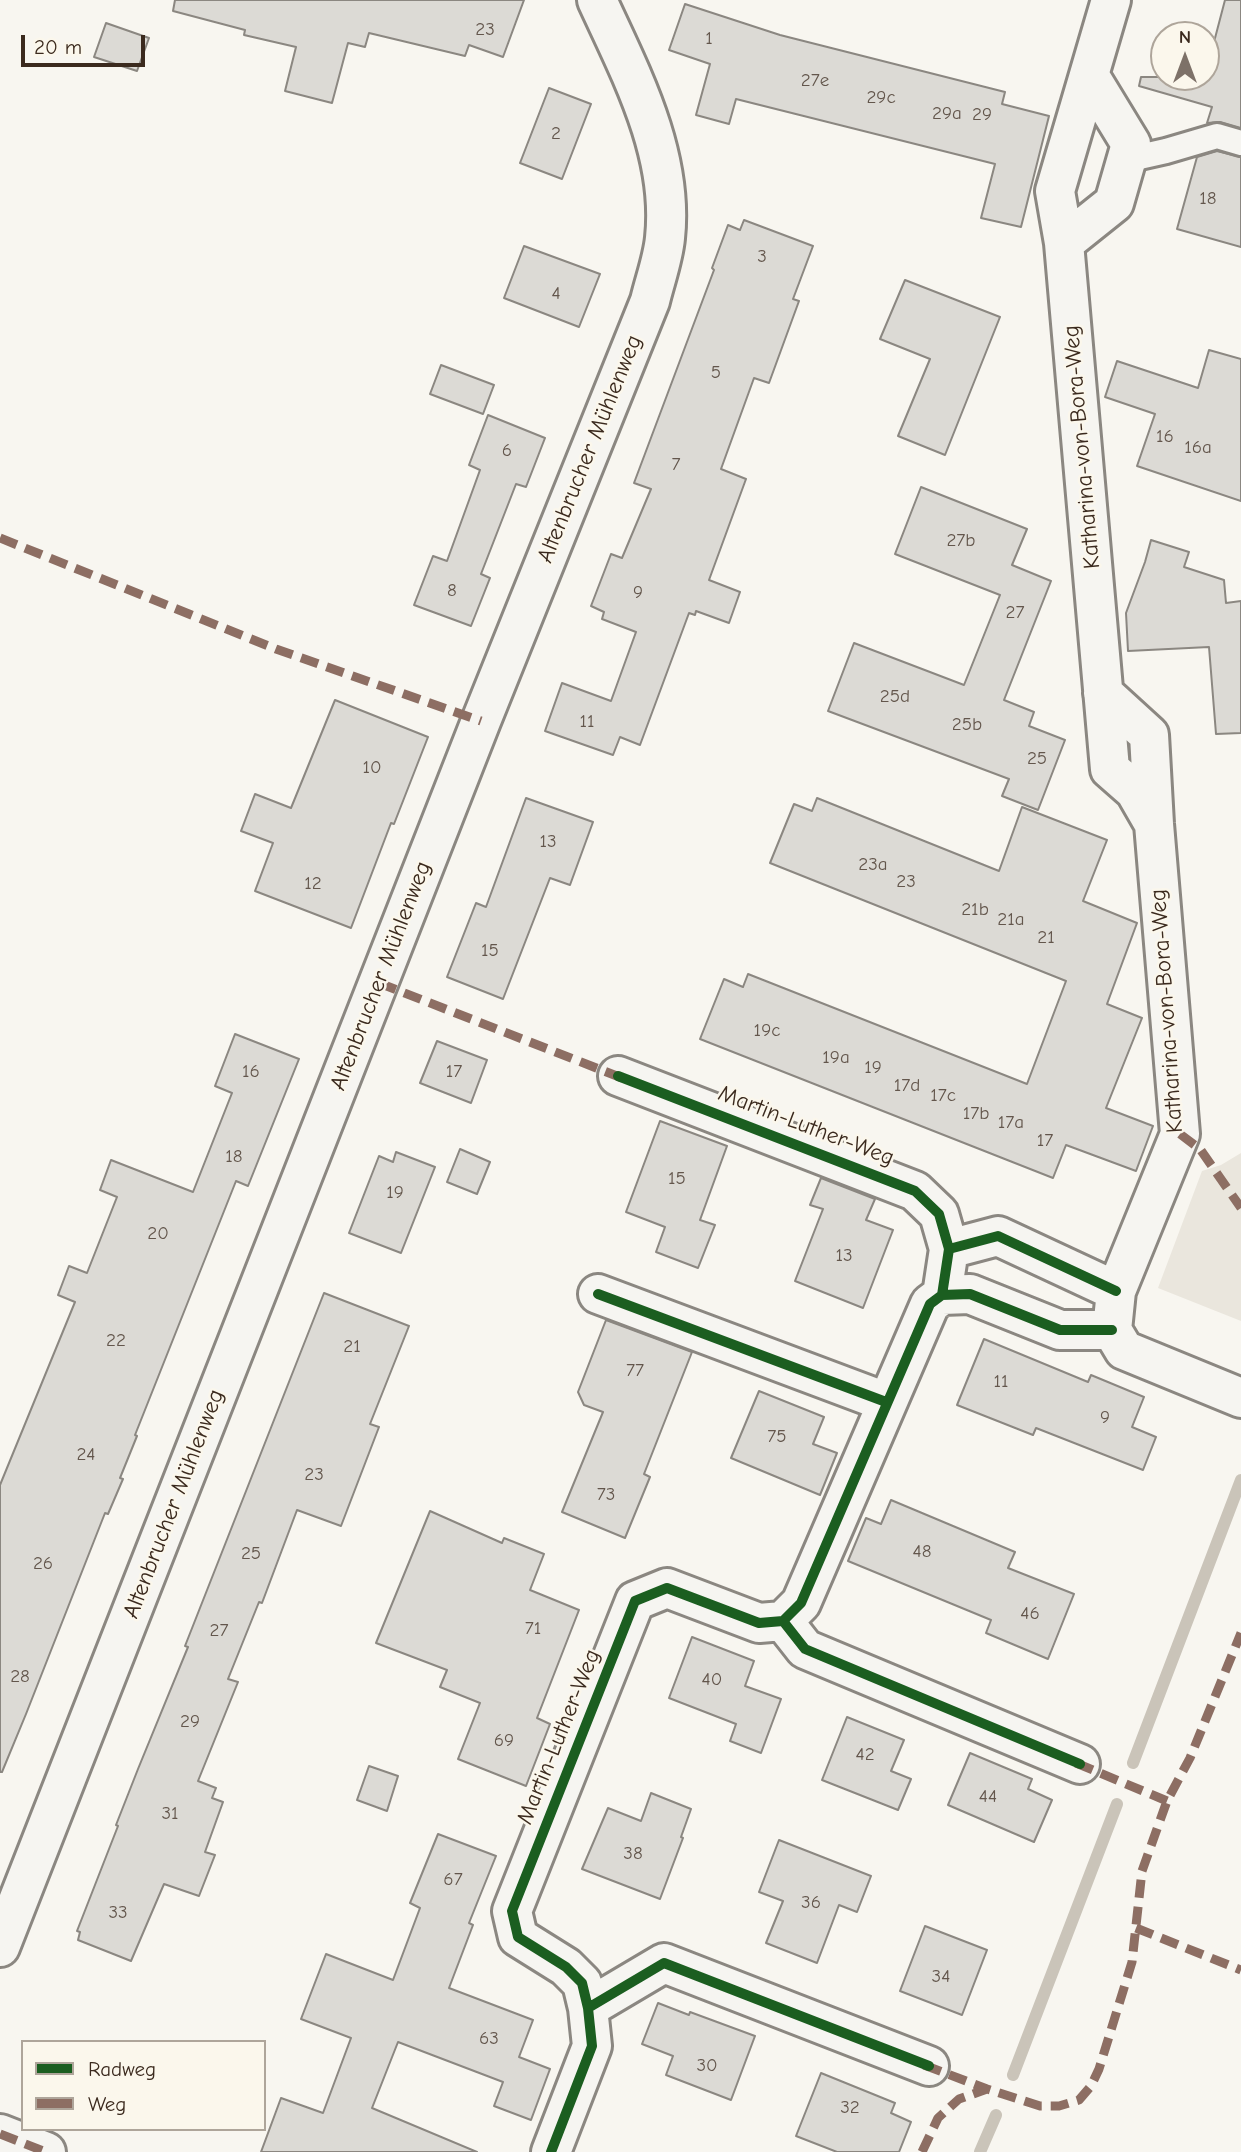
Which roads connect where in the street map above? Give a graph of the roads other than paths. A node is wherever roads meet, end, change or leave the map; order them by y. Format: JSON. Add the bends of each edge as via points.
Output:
{"nodes":[{"id":1,"x":597,"y":0,"type":"edge"},
{"id":2,"x":1111,"y":0,"type":"edge"},
{"id":3,"x":1089,"y":75,"type":"junction"},
{"id":4,"x":1241,"y":143,"type":"edge"},
{"id":5,"x":1126,"y":160,"type":"junction"},
{"id":6,"x":1064,"y":243,"type":"junction"},
{"id":7,"x":618,"y":1076,"type":"dead end"},
{"id":8,"x":949,"y":1249,"type":"junction"},
{"id":9,"x":1116,"y":1291,"type":"junction"},
{"id":10,"x":598,"y":1294,"type":"dead end"},
{"id":11,"x":942,"y":1295,"type":"junction"},
{"id":12,"x":1112,"y":1330,"type":"junction"},
{"id":13,"x":1241,"y":1398,"type":"edge"},
{"id":14,"x":886,"y":1402,"type":"junction"},
{"id":15,"x":783,"y":1621,"type":"junction"},
{"id":16,"x":1080,"y":1764,"type":"dead end"},
{"id":17,"x":0,"y":1947,"type":"edge"},
{"id":18,"x":588,"y":2008,"type":"junction"},
{"id":19,"x":929,"y":2066,"type":"dead end"},
{"id":20,"x":0,"y":2134,"type":"edge"},
{"id":21,"x":46,"y":2152,"type":"edge"},
{"id":22,"x":551,"y":2152,"type":"edge"}],
"edges":[{"from":1,"to":17,"type":"street","name":"Altenbrucher Mühlenweg","via":[[653,131],[660,167],[665,239],[650,301]]},
{"from":2,"to":3,"type":"street","name":"Katharina-von-Bora-Weg"},
{"from":3,"to":5,"type":"street","via":[[1131,145]]},
{"from":3,"to":6,"type":"street","name":"Katharina-von-Bora-Weg","via":[[1055,191]]},
{"from":4,"to":5,"type":"lane","via":[[1217,136]]},
{"from":5,"to":6,"type":"street","via":[[1114,202]]},
{"from":6,"to":9,"type":"street","name":"Katharina-von-Bora-Weg","via":[[1103,692],[1149,735],[1180,1134]]},
{"from":7,"to":8,"type":"street","name":"Martin-Luther-Weg","via":[[915,1191],[939,1214]]},
{"from":8,"to":9,"type":"street","via":[[998,1236]]},
{"from":8,"to":11,"type":"street","name":"Martin-Luther-Weg"},
{"from":9,"to":12,"type":"street","name":"Katharina-von-Bora-Weg"},
{"from":10,"to":14,"type":"street"},
{"from":11,"to":12,"type":"street","via":[[970,1294],[1060,1330]]},
{"from":11,"to":14,"type":"street","name":"Martin-Luther-Weg","via":[[930,1304]]},
{"from":12,"to":13,"type":"street","via":[[1124,1350]]},
{"from":14,"to":15,"type":"street","name":"Martin-Luther-Weg","via":[[801,1603]]},
{"from":15,"to":16,"type":"street","via":[[805,1649]]},
{"from":15,"to":18,"type":"street","name":"Martin-Luther-Weg","via":[[759,1623],[667,1588],[635,1601],[512,1911],[518,1937],[566,1967],[582,1983]]},
{"from":18,"to":19,"type":"street","via":[[664,1963]]},
{"from":18,"to":22,"type":"street","name":"Martin-Luther-Weg","via":[[592,2046]]},
{"from":20,"to":21,"type":"street"}]}
